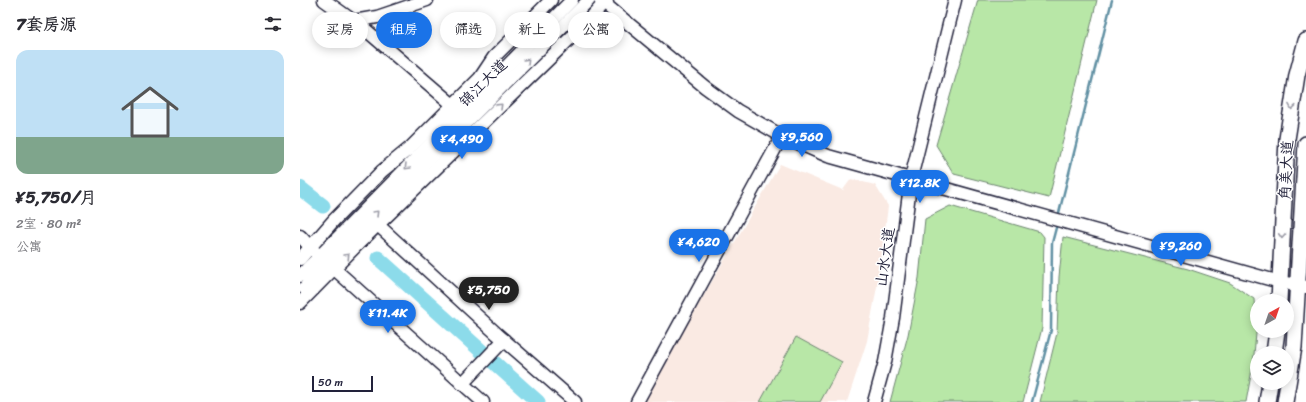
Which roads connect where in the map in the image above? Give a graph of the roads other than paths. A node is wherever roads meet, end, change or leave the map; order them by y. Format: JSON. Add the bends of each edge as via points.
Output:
{"nodes":[{"id":1,"x":324,"y":0,"type":"edge"},
{"id":2,"x":427,"y":0,"type":"edge"},
{"id":3,"x":551,"y":0,"type":"edge"},
{"id":4,"x":572,"y":0,"type":"edge"},
{"id":5,"x":589,"y":0,"type":"edge"},
{"id":6,"x":955,"y":0,"type":"edge"},
{"id":7,"x":603,"y":1,"type":"edge"},
{"id":8,"x":341,"y":12,"type":"edge"},
{"id":9,"x":368,"y":19,"type":"edge"},
{"id":10,"x":368,"y":33,"type":"edge"},
{"id":11,"x":1306,"y":41,"type":"edge"},
{"id":12,"x":453,"y":105,"type":"junction"},
{"id":13,"x":782,"y":136,"type":"junction"},
{"id":14,"x":1306,"y":144,"type":"edge"},
{"id":15,"x":911,"y":178,"type":"junction"},
{"id":16,"x":378,"y":225,"type":"junction"},
{"id":17,"x":300,"y":236,"type":"edge"},
{"id":18,"x":310,"y":247,"type":"junction"},
{"id":19,"x":300,"y":259,"type":"edge"},
{"id":20,"x":327,"y":263,"type":"junction"},
{"id":21,"x":300,"y":276,"type":"edge"},
{"id":22,"x":1280,"y":282,"type":"junction"},
{"id":23,"x":1302,"y":286,"type":"edge"},
{"id":24,"x":300,"y":291,"type":"edge"},
{"id":25,"x":1279,"y":294,"type":"edge"},
{"id":26,"x":300,"y":304,"type":"edge"},
{"id":27,"x":500,"y":343,"type":"junction"},
{"id":28,"x":462,"y":384,"type":"junction"},
{"id":29,"x":1269,"y":390,"type":"edge"},
{"id":30,"x":483,"y":402,"type":"edge"},
{"id":31,"x":574,"y":402,"type":"edge"},
{"id":32,"x":637,"y":402,"type":"edge"},
{"id":33,"x":874,"y":402,"type":"edge"},
{"id":34,"x":1267,"y":402,"type":"edge"},
{"id":35,"x":1285,"y":402,"type":"edge"}],
"edges":[{"from":1,"to":8,"type":"street"},
{"from":2,"to":9,"type":"street"},
{"from":3,"to":12,"type":"street","via":[[494,57],[480,78]]},
{"from":4,"to":20,"type":"street","name":"锦江大道","one_way":true},
{"from":20,"to":5,"type":"street","name":"锦江大道","one_way":true},
{"from":6,"to":15,"type":"street","name":"山水大道"},
{"from":7,"to":13,"type":"street","via":[[705,86],[738,110]]},
{"from":16,"to":7,"type":"street","one_way":true,"via":[[587,22]]},
{"from":10,"to":12,"type":"street"},
{"from":11,"to":22,"type":"main road","name":"角美大道","one_way":true,"via":[[1297,75],[1287,139]]},
{"from":12,"to":18,"type":"street","via":[[410,148],[382,171]]},
{"from":13,"to":15,"type":"street","via":[[828,156]]},
{"from":13,"to":32,"type":"street"},
{"from":14,"to":23,"type":"main road","name":"角美大道"},
{"from":15,"to":22,"type":"street"},
{"from":15,"to":33,"type":"street","name":"山水大道","via":[[893,318]]},
{"from":20,"to":16,"type":"street","one_way":true},
{"from":16,"to":27,"type":"street"},
{"from":17,"to":18,"type":"street"},
{"from":18,"to":19,"type":"street"},
{"from":18,"to":20,"type":"street"},
{"from":20,"to":21,"type":"street","name":"锦江大道"},
{"from":20,"to":24,"type":"street","name":"锦江大道"},
{"from":20,"to":26,"type":"street"},
{"from":20,"to":28,"type":"street"},
{"from":22,"to":23,"type":"street"},
{"from":22,"to":25,"type":"main road","name":"角美大道"},
{"from":23,"to":35,"type":"main road","name":"角美大道"},
{"from":27,"to":28,"type":"street"},
{"from":27,"to":31,"type":"street"},
{"from":28,"to":30,"type":"street"},
{"from":29,"to":34,"type":"main road"}]}
